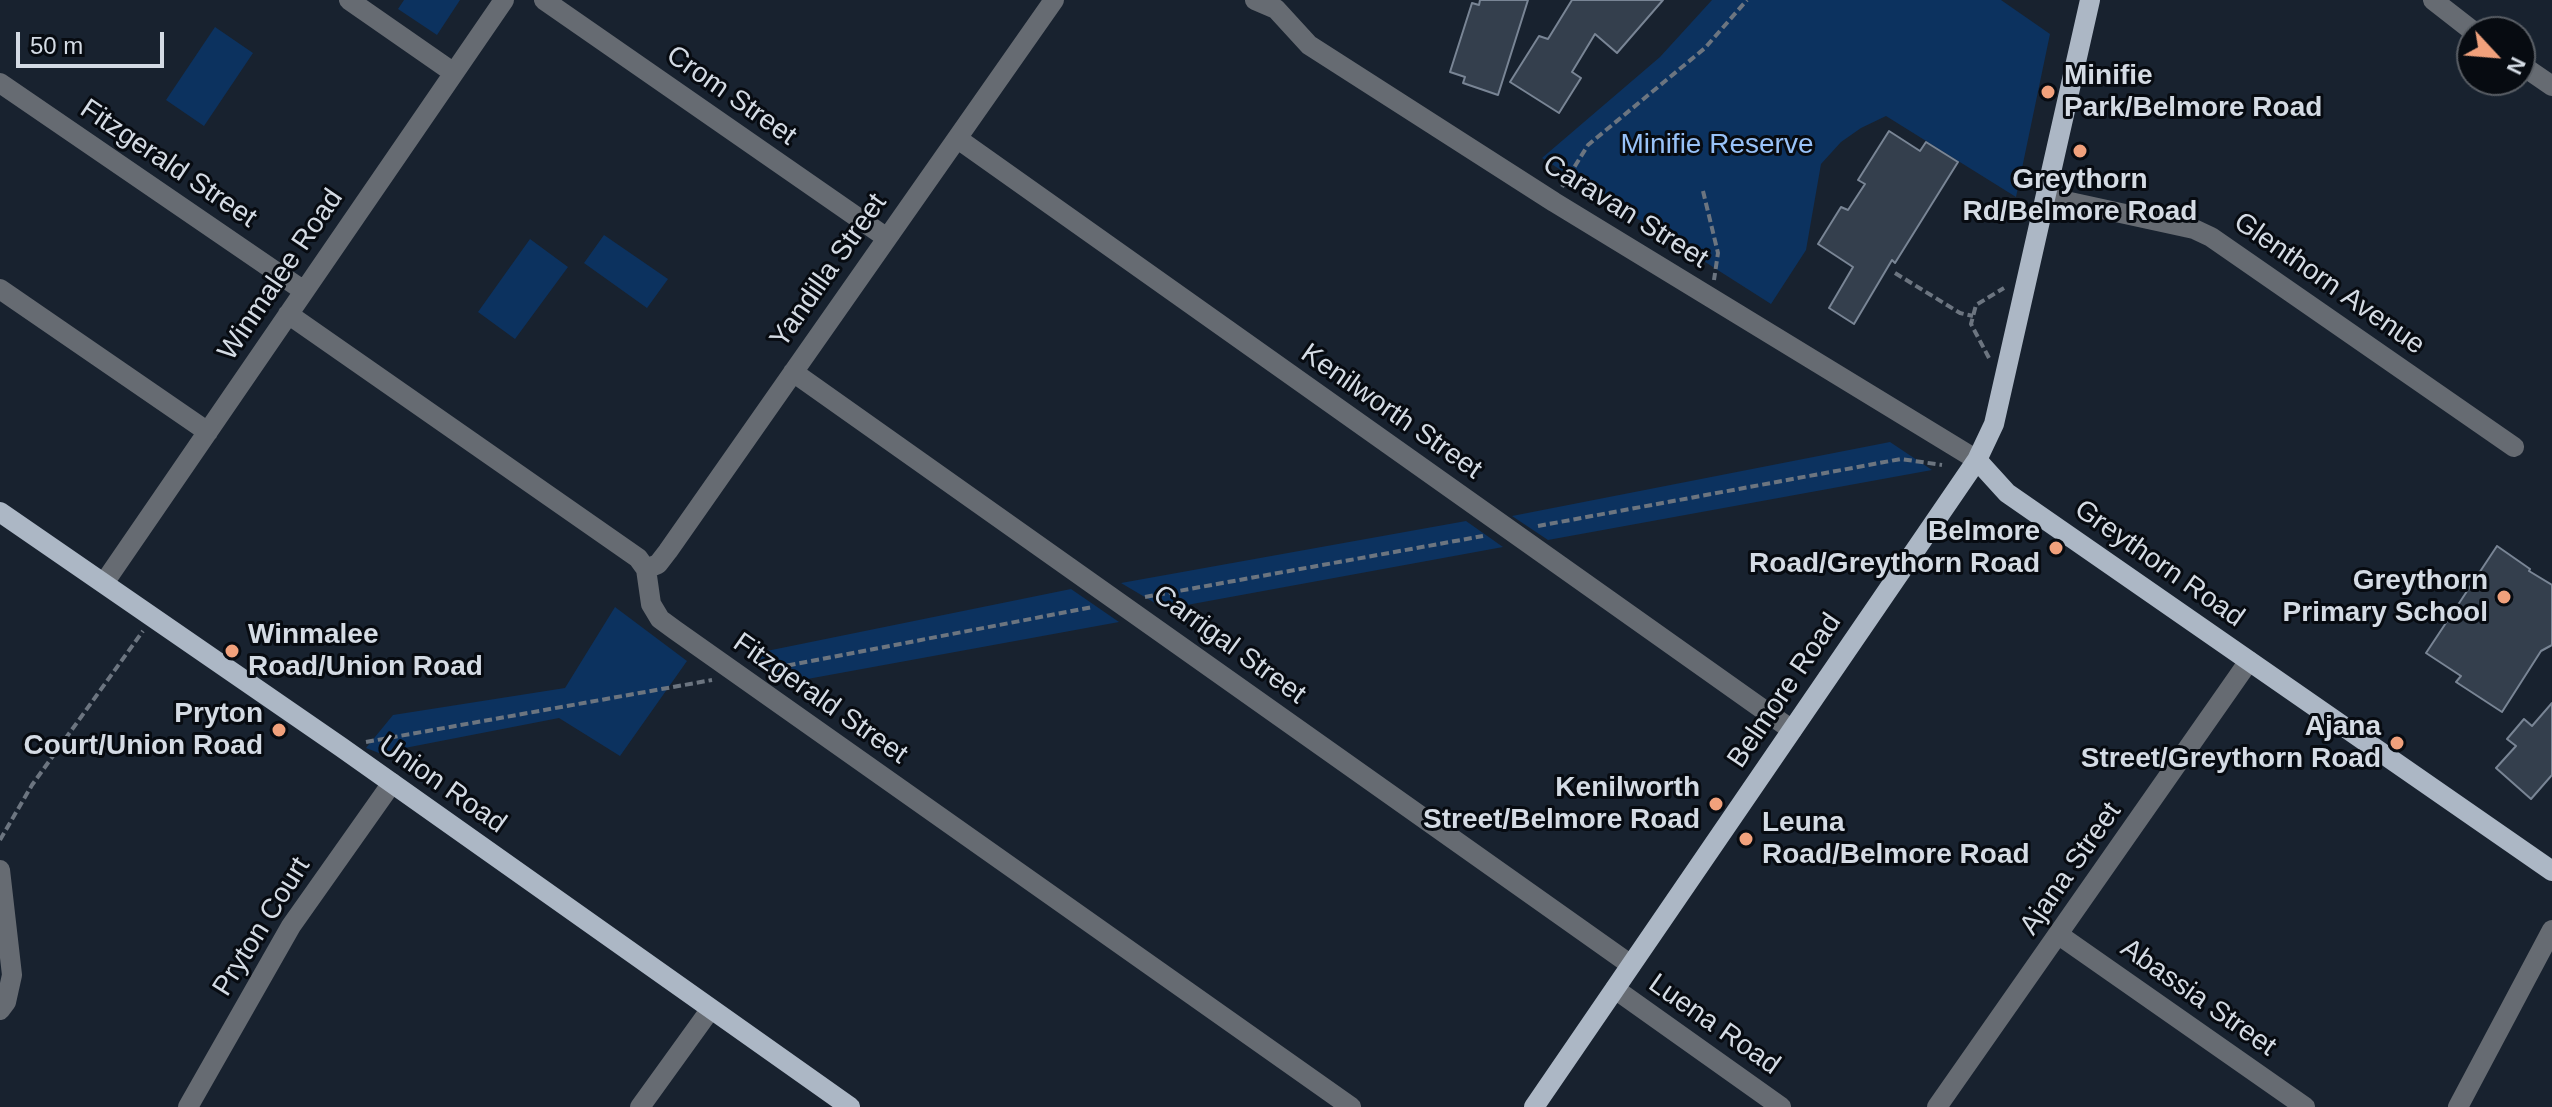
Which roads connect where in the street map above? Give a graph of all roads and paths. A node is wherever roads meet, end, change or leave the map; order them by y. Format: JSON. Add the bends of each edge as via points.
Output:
{"nodes":[{"id":1,"x":349,"y":0,"type":"edge"},
{"id":2,"x":504,"y":0,"type":"edge"},
{"id":3,"x":544,"y":0,"type":"edge"},
{"id":4,"x":1054,"y":0,"type":"edge"},
{"id":5,"x":1255,"y":0,"type":"edge"},
{"id":6,"x":1747,"y":0,"type":"edge"},
{"id":7,"x":2090,"y":0,"type":"edge"},
{"id":8,"x":2433,"y":0,"type":"edge"},
{"id":9,"x":1279,"y":4,"type":"edge"},
{"id":10,"x":2456,"y":18,"type":"edge"},
{"id":11,"x":454,"y":73,"type":"junction"},
{"id":12,"x":0,"y":83,"type":"edge"},
{"id":13,"x":958,"y":139,"type":"junction"},
{"id":14,"x":1703,"y":191,"type":"dead end"},
{"id":15,"x":2047,"y":197,"type":"junction"},
{"id":16,"x":1554,"y":202,"type":"junction"},
{"id":17,"x":887,"y":238,"type":"junction"},
{"id":18,"x":1895,"y":273,"type":"dead end"},
{"id":19,"x":2027,"y":274,"type":"junction"},
{"id":20,"x":0,"y":289,"type":"edge"},
{"id":21,"x":304,"y":291,"type":"junction"},
{"id":22,"x":1712,"y":298,"type":"junction"},
{"id":23,"x":288,"y":314,"type":"junction"},
{"id":24,"x":1973,"y":316,"type":"junction"},
{"id":25,"x":793,"y":372,"type":"junction"},
{"id":26,"x":2004,"y":380,"type":"junction"},
{"id":27,"x":208,"y":432,"type":"junction"},
{"id":28,"x":2514,"y":447,"type":"dead end"},
{"id":29,"x":1977,"y":460,"type":"junction"},
{"id":30,"x":0,"y":512,"type":"edge"},
{"id":31,"x":646,"y":569,"type":"junction"},
{"id":32,"x":104,"y":583,"type":"junction"},
{"id":33,"x":153,"y":616,"type":"junction"},
{"id":34,"x":2249,"y":661,"type":"junction"},
{"id":35,"x":1792,"y":730,"type":"junction"},
{"id":36,"x":392,"y":783,"type":"junction"},
{"id":37,"x":0,"y":840,"type":"edge"},
{"id":38,"x":0,"y":870,"type":"edge"},
{"id":39,"x":2552,"y":871,"type":"edge"},
{"id":40,"x":2552,"y":930,"type":"edge"},
{"id":41,"x":2059,"y":935,"type":"junction"},
{"id":42,"x":1631,"y":965,"type":"junction"},
{"id":43,"x":1615,"y":989,"type":"junction"},
{"id":44,"x":0,"y":1010,"type":"edge"},
{"id":45,"x":710,"y":1010,"type":"junction"},
{"id":46,"x":188,"y":1107,"type":"edge"},
{"id":47,"x":640,"y":1107,"type":"edge"},
{"id":48,"x":850,"y":1107,"type":"edge"},
{"id":49,"x":1351,"y":1107,"type":"edge"},
{"id":50,"x":1534,"y":1107,"type":"edge"},
{"id":51,"x":1781,"y":1107,"type":"edge"},
{"id":52,"x":1937,"y":1107,"type":"edge"},
{"id":53,"x":2305,"y":1107,"type":"edge"},
{"id":54,"x":2458,"y":1107,"type":"edge"}],
"edges":[{"from":1,"to":11,"type":"street"},
{"from":2,"to":11,"type":"street","name":"Winmalee Road"},
{"from":3,"to":17,"type":"street","name":"Crom Street"},
{"from":4,"to":13,"type":"street","name":"Yandilla Street"},
{"from":5,"to":9,"type":"street","name":"Caravan Street"},
{"from":6,"to":16,"type":"path","via":[[1705,48],[1588,145]]},
{"from":7,"to":15,"type":"main road","name":"Belmore Road"},
{"from":8,"to":10,"type":"street"},
{"from":9,"to":16,"type":"street","name":"Caravan Street","via":[[1309,45]]},
{"from":11,"to":21,"type":"street","name":"Winmalee Road"},
{"from":12,"to":21,"type":"street","name":"Fitzgerald Street"},
{"from":13,"to":17,"type":"street","name":"Yandilla Street"},
{"from":13,"to":35,"type":"street","name":"Kenilworth Street"},
{"from":14,"to":22,"type":"path","via":[[1718,253]]},
{"from":15,"to":19,"type":"main road","name":"Belmore Road"},
{"from":15,"to":28,"type":"street","name":"Glenthorn Avenue","via":[[2211,237]]},
{"from":16,"to":22,"type":"street","name":"Caravan Street"},
{"from":17,"to":25,"type":"street","name":"Yandilla Street"},
{"from":18,"to":24,"type":"path"},
{"from":19,"to":24,"type":"path","via":[[1976,305]]},
{"from":19,"to":26,"type":"main road","name":"Belmore Road"},
{"from":20,"to":27,"type":"street"},
{"from":21,"to":23,"type":"street","name":"Winmalee Road"},
{"from":22,"to":29,"type":"street","name":"Caravan Street"},
{"from":23,"to":27,"type":"street","name":"Winmalee Road"},
{"from":23,"to":31,"type":"street","via":[[638,558]]},
{"from":24,"to":26,"type":"path","via":[[1971,324]]},
{"from":25,"to":31,"type":"street","name":"Yandilla Street","via":[[658,564]]},
{"from":25,"to":42,"type":"street","name":"Carrigal Street"},
{"from":26,"to":29,"type":"main road","name":"Belmore Road","via":[[1994,424]]},
{"from":27,"to":32,"type":"street","name":"Winmalee Road"},
{"from":29,"to":34,"type":"main road","name":"Greythorn Road","via":[[2007,493]]},
{"from":29,"to":35,"type":"main road","name":"Belmore Road"},
{"from":30,"to":32,"type":"main road","name":"Union Road"},
{"from":31,"to":49,"type":"street","name":"Fitzgerald Street","via":[[651,604],[660,619]]},
{"from":32,"to":33,"type":"main road","name":"Union Road"},
{"from":33,"to":36,"type":"main road","name":"Union Road"},
{"from":33,"to":37,"type":"path","via":[[32,785]]},
{"from":34,"to":39,"type":"main road","name":"Greythorn Road"},
{"from":34,"to":41,"type":"street","name":"Ajana Street"},
{"from":35,"to":42,"type":"main road","name":"Belmore Road"},
{"from":36,"to":45,"type":"main road","name":"Union Road"},
{"from":36,"to":46,"type":"street","name":"Pryton Court","via":[[291,926]]},
{"from":38,"to":44,"type":"street","via":[[12,975]]},
{"from":40,"to":54,"type":"street"},
{"from":41,"to":52,"type":"street","name":"Ajana Street"},
{"from":41,"to":53,"type":"street","name":"Abassia Street"},
{"from":42,"to":43,"type":"main road","name":"Belmore Road"},
{"from":43,"to":50,"type":"main road","name":"Belmore Road"},
{"from":43,"to":51,"type":"street","name":"Luena Road"},
{"from":45,"to":47,"type":"street"},
{"from":45,"to":48,"type":"main road","name":"Union Road"}]}
